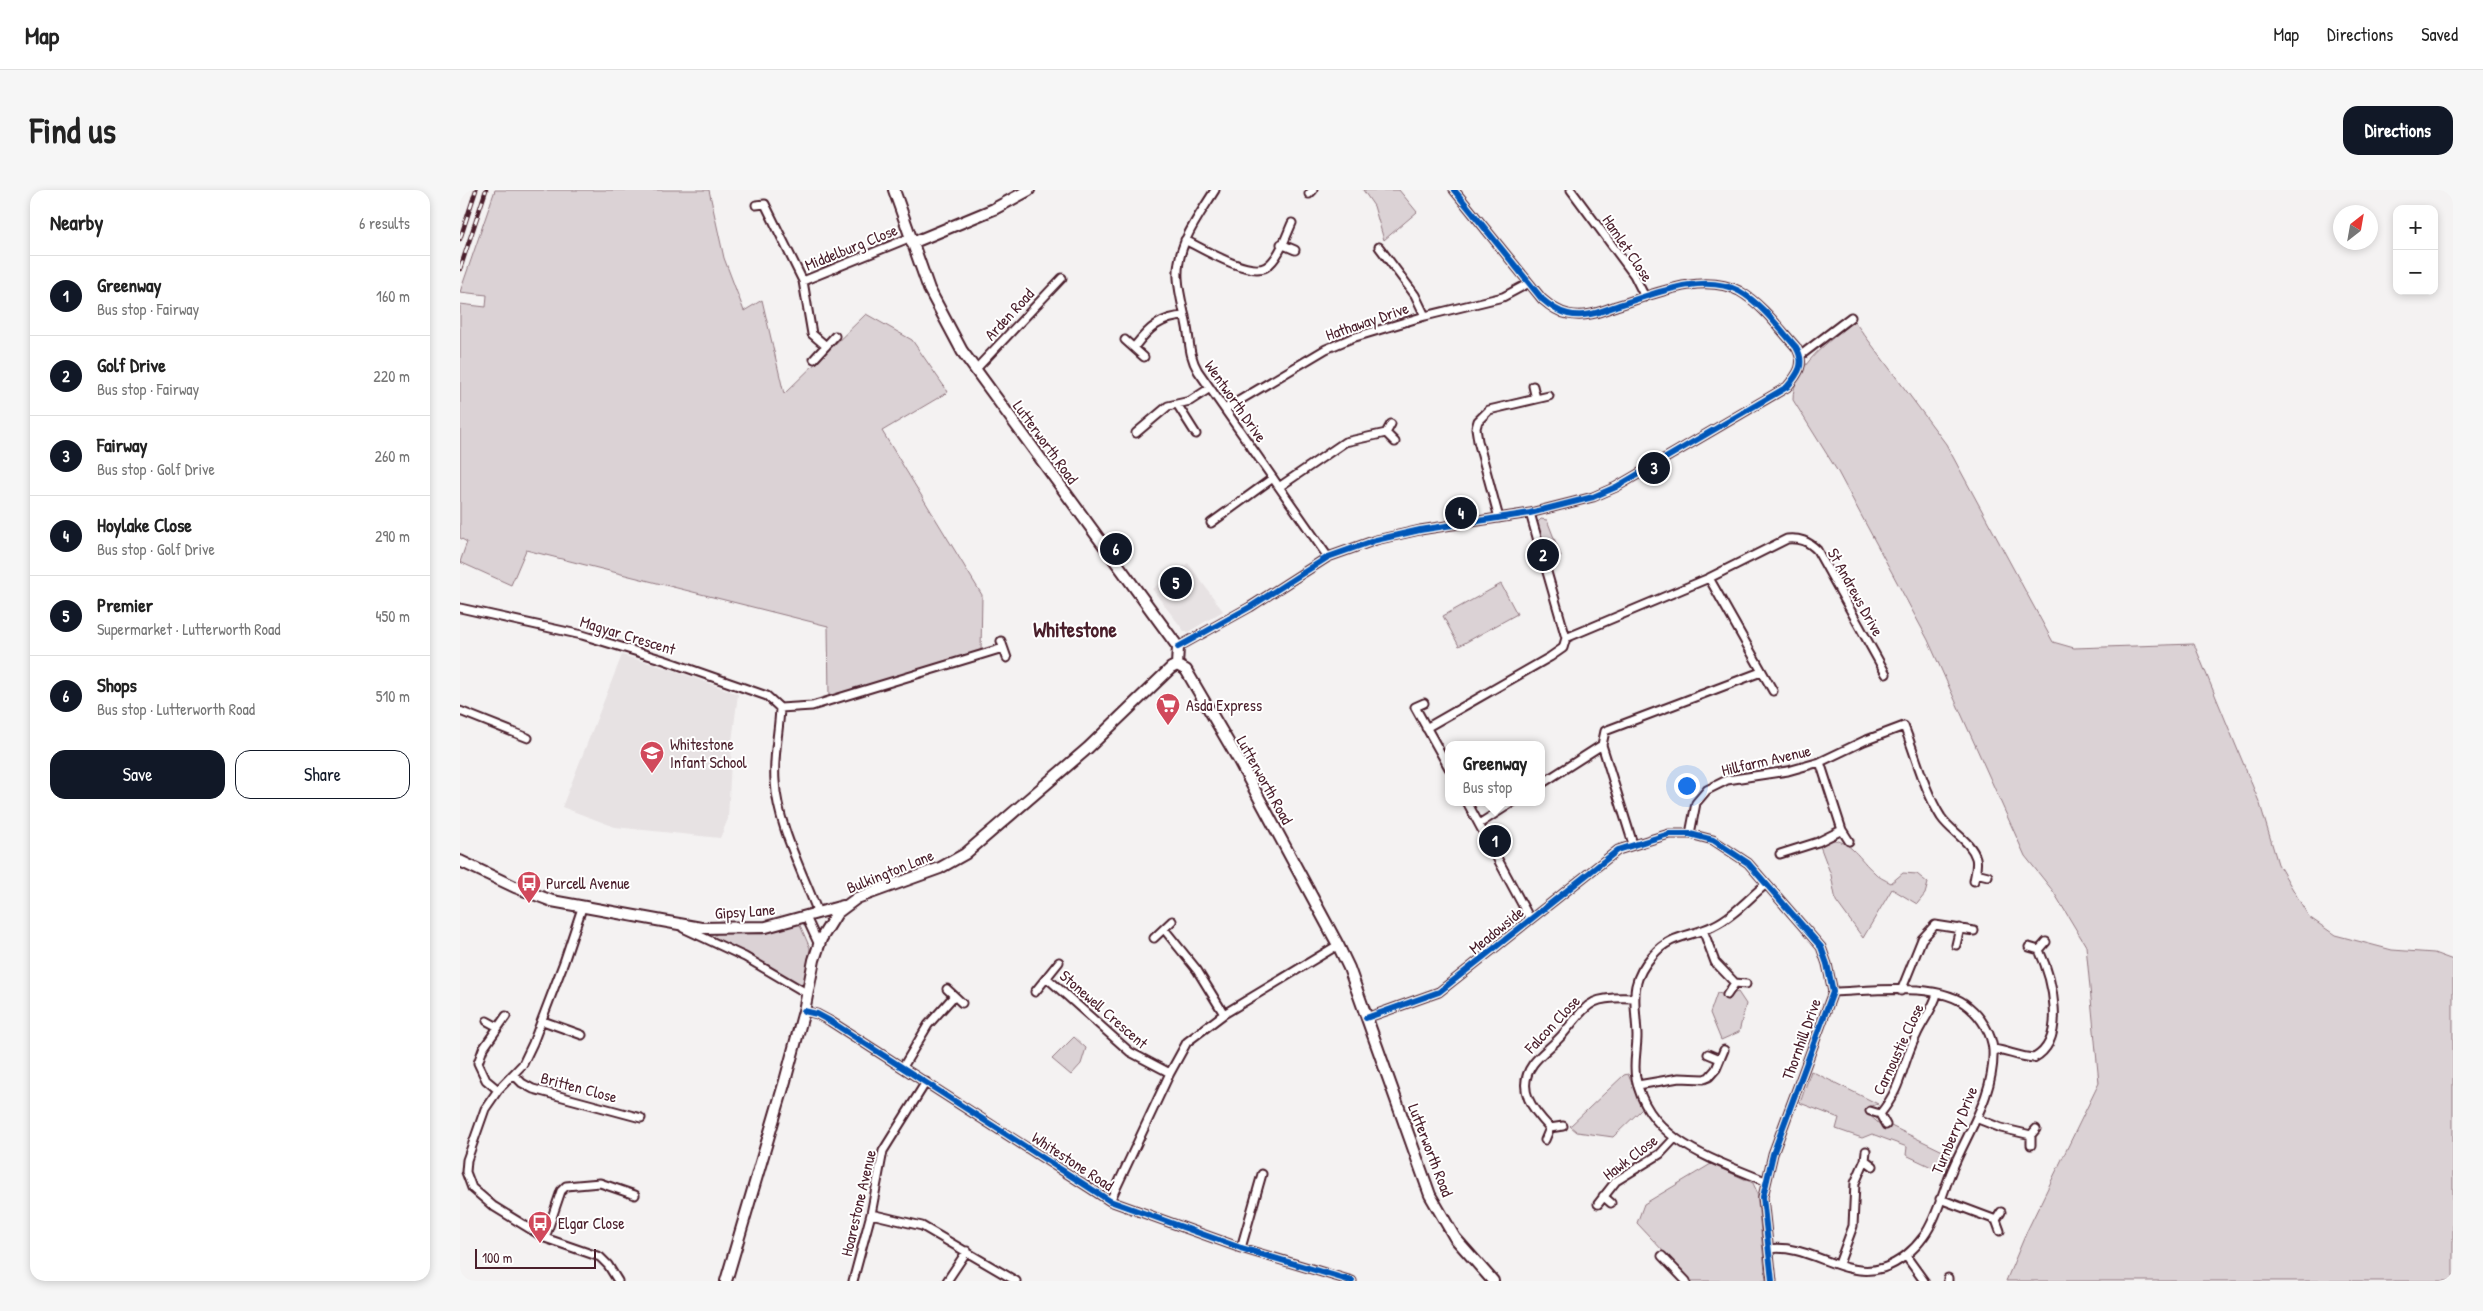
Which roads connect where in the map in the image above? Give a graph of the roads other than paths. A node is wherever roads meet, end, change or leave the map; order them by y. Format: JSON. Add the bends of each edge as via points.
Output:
{"nodes":[{"id":1,"x":894,"y":190,"type":"edge"},
{"id":2,"x":1029,"y":190,"type":"edge"},
{"id":3,"x":1215,"y":190,"type":"edge"},
{"id":4,"x":1454,"y":190,"type":"edge"},
{"id":5,"x":1571,"y":190,"type":"edge"},
{"id":6,"x":756,"y":205,"type":"dead end"},
{"id":7,"x":1292,"y":223,"type":"dead end"},
{"id":8,"x":1185,"y":240,"type":"junction"},
{"id":9,"x":910,"y":241,"type":"junction"},
{"id":10,"x":1281,"y":244,"type":"junction"},
{"id":11,"x":1379,"y":247,"type":"dead end"},
{"id":12,"x":1295,"y":250,"type":"dead end"},
{"id":13,"x":1062,"y":278,"type":"dead end"},
{"id":14,"x":803,"y":281,"type":"junction"},
{"id":15,"x":1529,"y":284,"type":"junction"},
{"id":16,"x":1644,"y":298,"type":"junction"},
{"id":17,"x":1185,"y":316,"type":"junction"},
{"id":18,"x":1426,"y":316,"type":"junction"},
{"id":19,"x":1851,"y":317,"type":"dead end"},
{"id":20,"x":835,"y":336,"type":"dead end"},
{"id":21,"x":1125,"y":340,"type":"dead end"},
{"id":22,"x":826,"y":346,"type":"junction"},
{"id":23,"x":1135,"y":346,"type":"junction"},
{"id":24,"x":1801,"y":355,"type":"junction"},
{"id":25,"x":1144,"y":357,"type":"dead end"},
{"id":26,"x":814,"y":359,"type":"dead end"},
{"id":27,"x":975,"y":370,"type":"junction"},
{"id":28,"x":1533,"y":386,"type":"dead end"},
{"id":29,"x":1210,"y":388,"type":"junction"},
{"id":30,"x":1549,"y":396,"type":"dead end"},
{"id":31,"x":1536,"y":399,"type":"junction"},
{"id":32,"x":1177,"y":404,"type":"junction"},
{"id":33,"x":1225,"y":409,"type":"junction"},
{"id":34,"x":1391,"y":424,"type":"dead end"},
{"id":35,"x":1136,"y":433,"type":"dead end"},
{"id":36,"x":1386,"y":433,"type":"junction"},
{"id":37,"x":1196,"y":434,"type":"dead end"},
{"id":38,"x":1395,"y":442,"type":"dead end"},
{"id":39,"x":1272,"y":478,"type":"junction"},
{"id":40,"x":1279,"y":487,"type":"junction"},
{"id":41,"x":1530,"y":513,"type":"junction"},
{"id":42,"x":1499,"y":518,"type":"junction"},
{"id":43,"x":1211,"y":523,"type":"dead end"},
{"id":44,"x":1328,"y":557,"type":"junction"},
{"id":45,"x":1709,"y":578,"type":"junction"},
{"id":46,"x":460,"y":608,"type":"edge"},
{"id":47,"x":1566,"y":638,"type":"junction"},
{"id":48,"x":1178,"y":647,"type":"junction"},
{"id":49,"x":1007,"y":658,"type":"dead end"},
{"id":50,"x":1177,"y":664,"type":"junction"},
{"id":51,"x":1761,"y":672,"type":"junction"},
{"id":52,"x":1886,"y":674,"type":"dead end"},
{"id":53,"x":1773,"y":691,"type":"dead end"},
{"id":54,"x":1424,"y":703,"type":"dead end"},
{"id":55,"x":780,"y":708,"type":"junction"},
{"id":56,"x":460,"y":712,"type":"edge"},
{"id":57,"x":1426,"y":728,"type":"junction"},
{"id":58,"x":528,"y":738,"type":"dead end"},
{"id":59,"x":1602,"y":745,"type":"junction"},
{"id":60,"x":1445,"y":761,"type":"edge"},
{"id":61,"x":1820,"y":762,"type":"junction"},
{"id":62,"x":1545,"y":781,"type":"edge"},
{"id":63,"x":1469,"y":806,"type":"edge"},
{"id":64,"x":1507,"y":806,"type":"edge"},
{"id":65,"x":1479,"y":824,"type":"junction"},
{"id":66,"x":1842,"y":830,"type":"junction"},
{"id":67,"x":1690,"y":834,"type":"junction"},
{"id":68,"x":1849,"y":841,"type":"dead end"},
{"id":69,"x":1633,"y":844,"type":"junction"},
{"id":70,"x":1780,"y":854,"type":"dead end"},
{"id":71,"x":460,"y":861,"type":"edge"},
{"id":72,"x":1976,"y":873,"type":"junction"},
{"id":73,"x":1988,"y":876,"type":"dead end"},
{"id":74,"x":1974,"y":882,"type":"dead end"},
{"id":75,"x":1766,"y":884,"type":"junction"},
{"id":76,"x":844,"y":906,"type":"junction"},
{"id":77,"x":582,"y":908,"type":"junction"},
{"id":78,"x":818,"y":912,"type":"junction"},
{"id":79,"x":806,"y":917,"type":"junction"},
{"id":80,"x":1530,"y":919,"type":"junction"},
{"id":81,"x":1172,"y":921,"type":"dead end"},
{"id":82,"x":676,"y":925,"type":"junction"},
{"id":83,"x":1960,"y":928,"type":"junction"},
{"id":84,"x":1164,"y":929,"type":"junction"},
{"id":85,"x":1703,"y":930,"type":"junction"},
{"id":86,"x":1974,"y":931,"type":"dead end"},
{"id":87,"x":1154,"y":938,"type":"dead end"},
{"id":88,"x":2046,"y":942,"type":"dead end"},
{"id":89,"x":819,"y":945,"type":"junction"},
{"id":90,"x":1338,"y":945,"type":"junction"},
{"id":91,"x":1956,"y":945,"type":"dead end"},
{"id":92,"x":2029,"y":947,"type":"dead end"},
{"id":93,"x":2039,"y":950,"type":"junction"},
{"id":94,"x":1059,"y":962,"type":"dead end"},
{"id":95,"x":1047,"y":978,"type":"junction"},
{"id":96,"x":1735,"y":983,"type":"junction"},
{"id":97,"x":1746,"y":984,"type":"dead end"},
{"id":98,"x":947,"y":989,"type":"dead end"},
{"id":99,"x":1901,"y":991,"type":"junction"},
{"id":100,"x":1035,"y":992,"type":"dead end"},
{"id":101,"x":1833,"y":992,"type":"junction"},
{"id":102,"x":808,"y":994,"type":"junction"},
{"id":103,"x":1937,"y":994,"type":"junction"},
{"id":104,"x":1727,"y":995,"type":"dead end"},
{"id":105,"x":954,"y":996,"type":"junction"},
{"id":106,"x":1633,"y":998,"type":"junction"},
{"id":107,"x":962,"y":1003,"type":"dead end"},
{"id":108,"x":804,"y":1011,"type":"junction"},
{"id":109,"x":1224,"y":1014,"type":"junction"},
{"id":110,"x":506,"y":1016,"type":"dead end"},
{"id":111,"x":1366,"y":1018,"type":"junction"},
{"id":112,"x":487,"y":1021,"type":"dead end"},
{"id":113,"x":543,"y":1021,"type":"junction"},
{"id":114,"x":498,"y":1027,"type":"junction"},
{"id":115,"x":582,"y":1034,"type":"dead end"},
{"id":116,"x":1993,"y":1049,"type":"junction"},
{"id":117,"x":1724,"y":1050,"type":"dead end"},
{"id":118,"x":1708,"y":1054,"type":"dead end"},
{"id":119,"x":1720,"y":1059,"type":"junction"},
{"id":120,"x":903,"y":1067,"type":"junction"},
{"id":121,"x":1170,"y":1073,"type":"junction"},
{"id":122,"x":514,"y":1075,"type":"junction"},
{"id":123,"x":926,"y":1082,"type":"junction"},
{"id":124,"x":1638,"y":1085,"type":"junction"},
{"id":125,"x":498,"y":1090,"type":"junction"},
{"id":126,"x":1870,"y":1111,"type":"dead end"},
{"id":127,"x":1880,"y":1114,"type":"junction"},
{"id":128,"x":641,"y":1118,"type":"dead end"},
{"id":129,"x":1978,"y":1119,"type":"junction"},
{"id":130,"x":1563,"y":1126,"type":"dead end"},
{"id":131,"x":1886,"y":1126,"type":"dead end"},
{"id":132,"x":1550,"y":1128,"type":"junction"},
{"id":133,"x":1674,"y":1139,"type":"junction"},
{"id":134,"x":1545,"y":1140,"type":"dead end"},
{"id":135,"x":2031,"y":1146,"type":"dead end"},
{"id":136,"x":1866,"y":1151,"type":"dead end"},
{"id":137,"x":463,"y":1160,"type":"edge"},
{"id":138,"x":1865,"y":1160,"type":"junction"},
{"id":139,"x":1873,"y":1166,"type":"dead end"},
{"id":140,"x":1262,"y":1174,"type":"dead end"},
{"id":141,"x":1765,"y":1181,"type":"junction"},
{"id":142,"x":635,"y":1195,"type":"dead end"},
{"id":143,"x":1603,"y":1196,"type":"junction"},
{"id":144,"x":1940,"y":1199,"type":"junction"},
{"id":145,"x":1110,"y":1201,"type":"junction"},
{"id":146,"x":1611,"y":1203,"type":"dead end"},
{"id":147,"x":1598,"y":1204,"type":"dead end"},
{"id":148,"x":2001,"y":1212,"type":"dead end"},
{"id":149,"x":871,"y":1214,"type":"junction"},
{"id":150,"x":1996,"y":1220,"type":"junction"},
{"id":151,"x":2000,"y":1231,"type":"dead end"},
{"id":152,"x":545,"y":1238,"type":"junction"},
{"id":153,"x":1241,"y":1248,"type":"junction"},
{"id":154,"x":1769,"y":1249,"type":"junction"},
{"id":155,"x":967,"y":1251,"type":"junction"},
{"id":156,"x":1662,"y":1256,"type":"dead end"},
{"id":157,"x":1906,"y":1256,"type":"junction"},
{"id":158,"x":1839,"y":1264,"type":"junction"},
{"id":159,"x":618,"y":1281,"type":"edge"},
{"id":160,"x":726,"y":1281,"type":"edge"},
{"id":161,"x":853,"y":1281,"type":"edge"},
{"id":162,"x":947,"y":1281,"type":"edge"},
{"id":163,"x":1016,"y":1281,"type":"edge"},
{"id":164,"x":1352,"y":1281,"type":"edge"},
{"id":165,"x":1493,"y":1281,"type":"edge"},
{"id":166,"x":1686,"y":1281,"type":"edge"},
{"id":167,"x":1772,"y":1281,"type":"edge"},
{"id":168,"x":1924,"y":1281,"type":"edge"}],
"edges":[{"from":1,"to":9,"type":"main road","name":"Lutterworth Road"},
{"from":2,"to":9,"type":"main road","via":[[994,209]]},
{"from":3,"to":8,"type":"street","name":"Wentworth Drive"},
{"from":4,"to":15,"type":"street"},
{"from":5,"to":16,"type":"street","name":"Hamlet Close","via":[[1634,275]]},
{"from":6,"to":14,"type":"street","name":"Middelburg Close","via":[[765,204]]},
{"from":7,"to":10,"type":"street"},
{"from":8,"to":10,"type":"street","via":[[1233,263],[1255,269],[1274,259]]},
{"from":8,"to":17,"type":"street","name":"Wentworth Drive","via":[[1178,275]]},
{"from":9,"to":14,"type":"street","name":"Middelburg Close"},
{"from":9,"to":27,"type":"main road","name":"Lutterworth Road","via":[[929,289]]},
{"from":10,"to":12,"type":"street"},
{"from":11,"to":18,"type":"street","via":[[1415,295]]},
{"from":13,"to":27,"type":"street","name":"Arden Road"},
{"from":14,"to":22,"type":"street","name":"Middelburg Close","via":[[812,334]]},
{"from":15,"to":16,"type":"street","via":[[1553,309],[1568,314],[1588,316]]},
{"from":15,"to":18,"type":"street","name":"Hathaway Drive","via":[[1503,297]]},
{"from":16,"to":24,"type":"street","via":[[1692,285],[1710,284],[1737,290],[1760,306]]},
{"from":17,"to":23,"type":"street","via":[[1158,322]]},
{"from":17,"to":29,"type":"street","name":"Wentworth Drive","via":[[1193,363]]},
{"from":18,"to":33,"type":"street","name":"Hathaway Drive","via":[[1326,349]]},
{"from":19,"to":24,"type":"street"},
{"from":20,"to":22,"type":"street"},
{"from":21,"to":23,"type":"street"},
{"from":22,"to":26,"type":"street"},
{"from":23,"to":25,"type":"street"},
{"from":24,"to":41,"type":"street","via":[[1802,365],[1787,387],[1616,486],[1593,497]]},
{"from":27,"to":48,"type":"main road","name":"Lutterworth Road"},
{"from":28,"to":31,"type":"street"},
{"from":29,"to":32,"type":"street","via":[[1190,401]]},
{"from":29,"to":33,"type":"street","name":"Wentworth Drive"},
{"from":30,"to":31,"type":"street"},
{"from":31,"to":42,"type":"street","via":[[1489,410],[1478,421],[1478,442]]},
{"from":32,"to":35,"type":"street","via":[[1168,406]]},
{"from":32,"to":37,"type":"street"},
{"from":33,"to":39,"type":"street","name":"Wentworth Drive"},
{"from":34,"to":36,"type":"street"},
{"from":36,"to":38,"type":"street"},
{"from":36,"to":40,"type":"street","via":[[1345,442]]},
{"from":39,"to":40,"type":"street","name":"Wentworth Drive"},
{"from":39,"to":43,"type":"street"},
{"from":40,"to":44,"type":"street","name":"Wentworth Drive"},
{"from":41,"to":42,"type":"street"},
{"from":41,"to":47,"type":"street"},
{"from":42,"to":44,"type":"street","via":[[1376,540]]},
{"from":44,"to":48,"type":"street"},
{"from":45,"to":47,"type":"street"},
{"from":45,"to":51,"type":"street"},
{"from":45,"to":52,"type":"street","name":"St Andrews Drive","via":[[1787,539],[1803,540],[1817,550]]},
{"from":46,"to":55,"type":"street","name":"Magyar Crescent","via":[[582,635],[664,660],[767,696]]},
{"from":47,"to":57,"type":"street","via":[[1560,652]]},
{"from":48,"to":50,"type":"main road"},
{"from":49,"to":55,"type":"street","via":[[1002,645],[812,706]]},
{"from":50,"to":76,"type":"main road","name":"Bulkington Lane","via":[[1088,748],[965,854],[940,868],[864,895]]},
{"from":50,"to":90,"type":"main road","name":"Lutterworth Road","via":[[1186,670],[1238,759]]},
{"from":51,"to":53,"type":"street"},
{"from":51,"to":59,"type":"street","via":[[1608,727],[1602,735]]},
{"from":54,"to":57,"type":"street","via":[[1415,707]]},
{"from":55,"to":78,"type":"street","via":[[774,754],[780,813]]},
{"from":56,"to":58,"type":"street"},
{"from":57,"to":60,"type":"street"},
{"from":59,"to":62,"type":"street"},
{"from":59,"to":69,"type":"street"},
{"from":61,"to":66,"type":"street"},
{"from":61,"to":67,"type":"street","name":"Hillfarm Avenue","via":[[1788,771],[1727,780],[1707,790],[1696,802]]},
{"from":61,"to":72,"type":"street","name":"Hillfarm Avenue","via":[[1904,726],[1935,807],[1942,819],[1970,847],[1977,860]]},
{"from":63,"to":65,"type":"street"},
{"from":64,"to":65,"type":"street"},
{"from":65,"to":80,"type":"street"},
{"from":66,"to":68,"type":"street"},
{"from":66,"to":70,"type":"street","via":[[1792,854]]},
{"from":67,"to":69,"type":"street","name":"Thornhill Drive","via":[[1668,834]]},
{"from":67,"to":75,"type":"street","name":"Thornhill Drive","via":[[1714,840],[1748,864]]},
{"from":69,"to":80,"type":"street","name":"Meadowside","via":[[1618,850]]},
{"from":71,"to":77,"type":"main road","name":"Gipsy Lane","via":[[526,892]]},
{"from":72,"to":73,"type":"street"},
{"from":72,"to":74,"type":"street"},
{"from":75,"to":85,"type":"street","via":[[1722,921]]},
{"from":75,"to":101,"type":"street","name":"Thornhill Drive","via":[[1820,947]]},
{"from":76,"to":78,"type":"main road","name":"Gipsy Lane"},
{"from":76,"to":89,"type":"main road","name":"Bulkington Lane"},
{"from":77,"to":82,"type":"main road","name":"Gipsy Lane"},
{"from":77,"to":113,"type":"street"},
{"from":78,"to":79,"type":"main road","name":"Gipsy Lane"},
{"from":79,"to":82,"type":"main road","name":"Gipsy Lane","via":[[747,929]]},
{"from":79,"to":89,"type":"street"},
{"from":80,"to":111,"type":"street","name":"Meadowside","via":[[1439,992]]},
{"from":81,"to":84,"type":"street"},
{"from":82,"to":102,"type":"street","name":"Gipsy Lane","via":[[745,957]]},
{"from":83,"to":86,"type":"street"},
{"from":83,"to":91,"type":"street"},
{"from":83,"to":99,"type":"street","via":[[1940,924],[1926,933]]},
{"from":84,"to":87,"type":"street"},
{"from":84,"to":109,"type":"street","via":[[1197,970]]},
{"from":85,"to":96,"type":"street","via":[[1715,962]]},
{"from":85,"to":106,"type":"street","via":[[1682,934],[1658,949],[1635,985]]},
{"from":88,"to":93,"type":"street"},
{"from":89,"to":102,"type":"main road","name":"Bulkington Lane"},
{"from":90,"to":109,"type":"street"},
{"from":90,"to":111,"type":"main road","name":"Lutterworth Road"},
{"from":92,"to":93,"type":"street"},
{"from":93,"to":116,"type":"street","via":[[2045,963],[2056,1025],[2045,1050],[2034,1058]]},
{"from":94,"to":95,"type":"street","name":"Stonewell Crescent"},
{"from":95,"to":100,"type":"street","name":"Stonewell Crescent"},
{"from":95,"to":121,"type":"street","name":"Stonewell Crescent","via":[[1130,1052]]},
{"from":96,"to":97,"type":"street"},
{"from":96,"to":104,"type":"street"},
{"from":98,"to":105,"type":"street"},
{"from":99,"to":101,"type":"street","name":"Turnberry Drive"},
{"from":99,"to":103,"type":"street","name":"Turnberry Drive"},
{"from":101,"to":141,"type":"street","name":"Thornhill Drive"},
{"from":102,"to":108,"type":"main road","name":"Bulkington Lane"},
{"from":103,"to":116,"type":"street","name":"Turnberry Drive","via":[[1969,1007],[1988,1031]]},
{"from":103,"to":127,"type":"street","name":"Carnoustie Close","via":[[1915,1037],[1897,1089]]},
{"from":105,"to":107,"type":"street"},
{"from":105,"to":120,"type":"street","via":[[928,1025]]},
{"from":106,"to":124,"type":"street"},
{"from":106,"to":132,"type":"street","name":"Falcon Close","via":[[1601,999],[1585,1006],[1534,1063],[1527,1081],[1529,1103]]},
{"from":108,"to":120,"type":"street","name":"Whitestone Road","via":[[824,1017]]},
{"from":108,"to":160,"type":"main road","name":"Bulkington Lane"},
{"from":109,"to":121,"type":"street","via":[[1187,1042]]},
{"from":110,"to":114,"type":"street"},
{"from":111,"to":165,"type":"main road","name":"Lutterworth Road","via":[[1430,1195],[1455,1238]]},
{"from":112,"to":114,"type":"street"},
{"from":113,"to":115,"type":"street"},
{"from":113,"to":122,"type":"street","via":[[528,1055]]},
{"from":114,"to":125,"type":"street","via":[[478,1063],[486,1080]]},
{"from":116,"to":129,"type":"street","name":"Turnberry Drive","via":[[1988,1087]]},
{"from":117,"to":119,"type":"street"},
{"from":118,"to":119,"type":"street"},
{"from":119,"to":124,"type":"street","via":[[1716,1069],[1704,1079],[1679,1078]]},
{"from":120,"to":123,"type":"street","name":"Whitestone Road"},
{"from":121,"to":145,"type":"street"},
{"from":122,"to":125,"type":"street"},
{"from":122,"to":128,"type":"street","name":"Britten Close","via":[[533,1089]]},
{"from":123,"to":145,"type":"street","name":"Whitestone Road"},
{"from":123,"to":149,"type":"street","name":"Hoarestone Avenue","via":[[883,1151]]},
{"from":124,"to":133,"type":"street","via":[[1648,1111]]},
{"from":125,"to":137,"type":"street","via":[[485,1109]]},
{"from":126,"to":127,"type":"street","name":"Carnoustie Close"},
{"from":127,"to":131,"type":"street","name":"Carnoustie Close"},
{"from":129,"to":135,"type":"street","via":[[2001,1128],[2034,1132]]},
{"from":129,"to":144,"type":"street","name":"Turnberry Drive"},
{"from":130,"to":132,"type":"street"},
{"from":132,"to":134,"type":"street"},
{"from":133,"to":141,"type":"street","via":[[1691,1150]]},
{"from":133,"to":143,"type":"street","name":"Hawk Close","via":[[1653,1159],[1616,1181]]},
{"from":136,"to":138,"type":"street"},
{"from":137,"to":152,"type":"street","via":[[468,1180],[479,1195]]},
{"from":138,"to":139,"type":"street"},
{"from":138,"to":158,"type":"street","via":[[1855,1183],[1853,1226]]},
{"from":140,"to":153,"type":"street"},
{"from":141,"to":154,"type":"street","name":"Thornhill Drive","via":[[1764,1218]]},
{"from":142,"to":152,"type":"street","via":[[600,1183],[566,1186],[561,1191]]},
{"from":143,"to":146,"type":"street","name":"Hawk Close"},
{"from":143,"to":147,"type":"street","name":"Hawk Close"},
{"from":144,"to":150,"type":"street"},
{"from":144,"to":157,"type":"street","name":"Turnberry Drive","via":[[1925,1236]]},
{"from":145,"to":153,"type":"street","name":"Whitestone Road"},
{"from":148,"to":150,"type":"street"},
{"from":149,"to":155,"type":"street","via":[[922,1226]]},
{"from":149,"to":161,"type":"street","name":"Hoarestone Avenue"},
{"from":150,"to":151,"type":"street"},
{"from":152,"to":159,"type":"street","via":[[600,1257]]},
{"from":153,"to":164,"type":"street","name":"Whitestone Road"},
{"from":154,"to":158,"type":"street","name":"Turnberry Drive","via":[[1795,1249]]},
{"from":154,"to":167,"type":"street","name":"Thornhill Drive"},
{"from":155,"to":162,"type":"street"},
{"from":155,"to":163,"type":"street"},
{"from":156,"to":166,"type":"street"},
{"from":157,"to":158,"type":"street","name":"Turnberry Drive","via":[[1875,1270],[1862,1271]]},
{"from":157,"to":168,"type":"street"}]}
